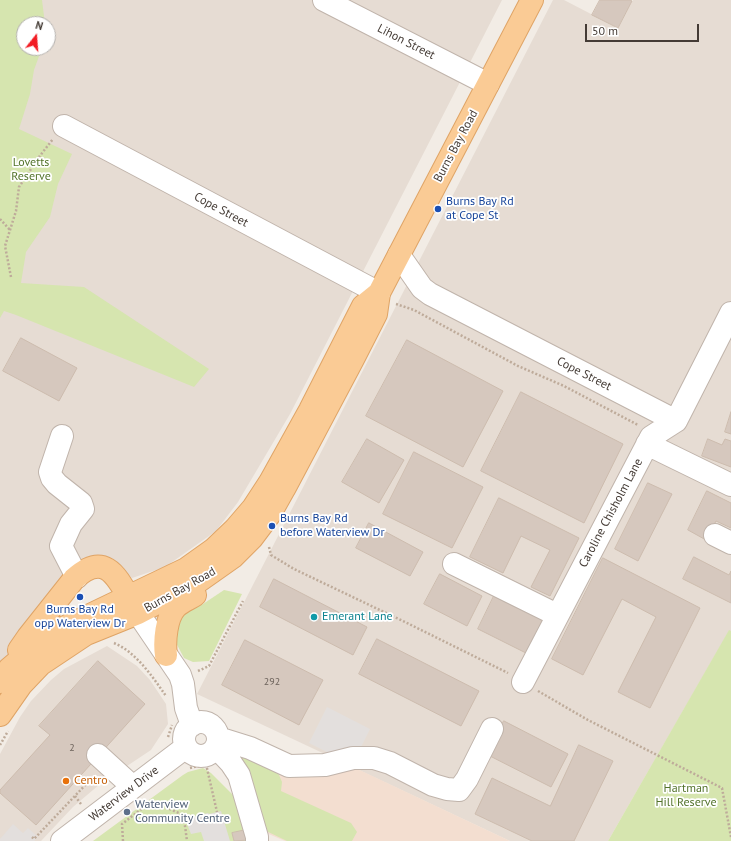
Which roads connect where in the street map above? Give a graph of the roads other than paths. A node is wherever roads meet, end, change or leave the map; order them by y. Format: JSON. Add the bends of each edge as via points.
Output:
{"nodes":[{"id":1,"x":324,"y":0,"type":"edge"},
{"id":2,"x":532,"y":0,"type":"edge"},
{"id":3,"x":488,"y":84,"type":"junction"},
{"id":4,"x":64,"y":126,"type":"road end"},
{"id":5,"x":399,"y":255,"type":"junction"},
{"id":6,"x":386,"y":298,"type":"junction"},
{"id":7,"x":731,"y":313,"type":"edge"},
{"id":8,"x":676,"y":421,"type":"junction"},
{"id":9,"x":62,"y":436,"type":"dead end"},
{"id":10,"x":649,"y":441,"type":"junction"},
{"id":11,"x":731,"y":485,"type":"edge"},
{"id":12,"x":233,"y":557,"type":"junction"},
{"id":13,"x":454,"y":564,"type":"dead end"},
{"id":14,"x":77,"y":577,"type":"junction"},
{"id":15,"x":133,"y":605,"type":"junction"},
{"id":16,"x":557,"y":615,"type":"junction"},
{"id":17,"x":166,"y":655,"type":"junction"},
{"id":18,"x":5,"y":676,"type":"edge"},
{"id":19,"x":523,"y":682,"type":"road end"},
{"id":20,"x":6,"y":720,"type":"edge"},
{"id":21,"x":190,"y":720,"type":"junction"},
{"id":22,"x":492,"y":729,"type":"dead end"},
{"id":23,"x":186,"y":747,"type":"junction"},
{"id":24,"x":215,"y":747,"type":"junction"},
{"id":25,"x":98,"y":755,"type":"dead end"},
{"id":26,"x":133,"y":787,"type":"junction"},
{"id":27,"x":62,"y":841,"type":"edge"},
{"id":28,"x":257,"y":841,"type":"edge"}],
"edges":[{"from":1,"to":3,"type":"street","name":"Lihon Street"},
{"from":2,"to":3,"type":"main road","name":"Burns Bay Road"},
{"from":3,"to":5,"type":"main road","name":"Burns Bay Road"},
{"from":4,"to":6,"type":"street","name":"Cope Street"},
{"from":5,"to":6,"type":"main road","name":"Burns Bay Road"},
{"from":5,"to":8,"type":"street","name":"Cope Street","via":[[422,288],[430,294]]},
{"from":6,"to":12,"type":"main road","name":"Burns Bay Road","via":[[270,514],[252,538]]},
{"from":6,"to":15,"type":"main road","name":"Burns Bay Road","via":[[362,306],[310,410],[253,508],[220,544]]},
{"from":7,"to":8,"type":"street"},
{"from":8,"to":10,"type":"street","name":"Caroline Chisholm Lane"},
{"from":9,"to":14,"type":"street","via":[[50,472],[57,484],[81,503],[83,509],[71,524],[61,546]]},
{"from":10,"to":11,"type":"street"},
{"from":10,"to":16,"type":"street","name":"Caroline Chisholm Lane"},
{"from":12,"to":15,"type":"main road","name":"Burns Bay Road","via":[[199,581]]},
{"from":12,"to":17,"type":"main road","via":[[212,586],[174,608],[167,631]]},
{"from":13,"to":16,"type":"street"},
{"from":14,"to":15,"type":"main road","via":[[97,567],[106,568],[113,573]]},
{"from":14,"to":18,"type":"main road","via":[[28,637]]},
{"from":15,"to":17,"type":"street"},
{"from":15,"to":18,"type":"main road","name":"Burns Bay Road","via":[[61,629],[42,641]]},
{"from":15,"to":20,"type":"main road","name":"Burns Bay Road","via":[[41,664],[21,685]]},
{"from":16,"to":19,"type":"street","name":"Caroline Chisholm Lane"},
{"from":17,"to":21,"type":"street","via":[[182,680],[184,703]]},
{"from":21,"to":23,"type":"street","via":[[185,735]]},
{"from":21,"to":24,"type":"street","via":[[208,724],[215,729]]},
{"from":22,"to":24,"type":"street","via":[[459,790],[447,790],[433,785],[390,763],[374,758],[353,758],[325,765],[289,766],[250,748]]},
{"from":23,"to":24,"type":"street","via":[[194,754],[204,756],[211,753]]},
{"from":23,"to":26,"type":"street","name":"Waterview Drive"},
{"from":24,"to":28,"type":"street","via":[[239,774]]},
{"from":25,"to":26,"type":"street"},
{"from":26,"to":27,"type":"street","name":"Waterview Drive"}]}
